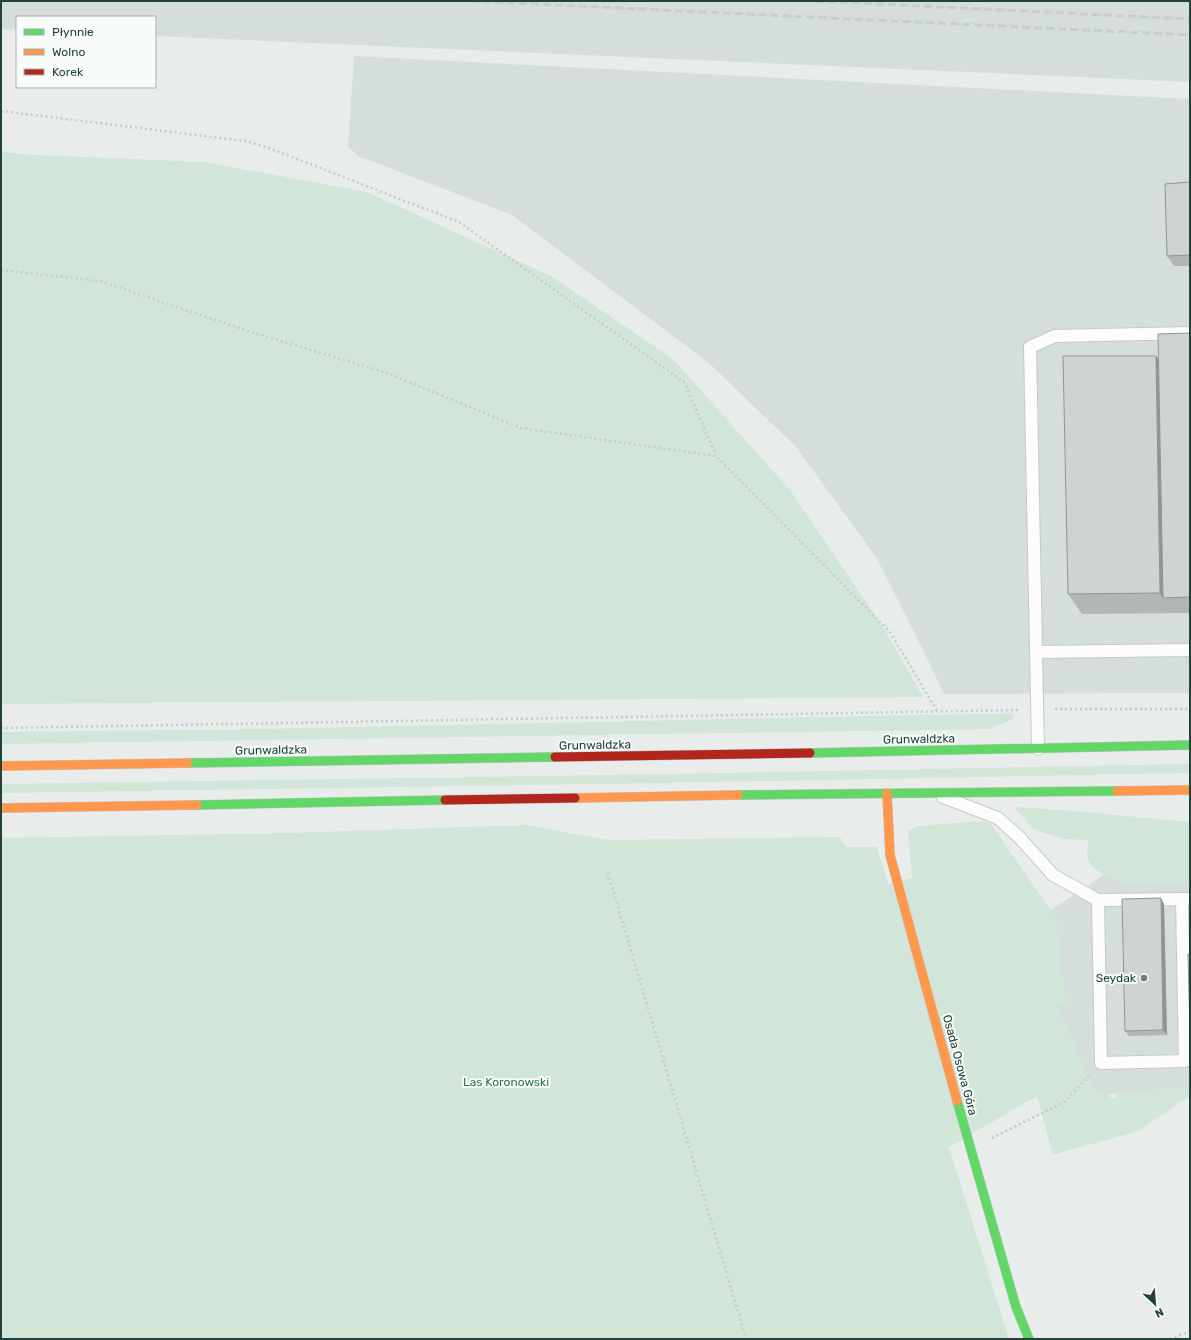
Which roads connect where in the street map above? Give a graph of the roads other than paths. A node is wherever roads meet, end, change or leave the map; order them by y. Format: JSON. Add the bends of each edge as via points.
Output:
{"nodes":[{"id":1,"x":1190,"y":333,"type":"edge"},
{"id":2,"x":1190,"y":650,"type":"edge"},
{"id":3,"x":1037,"y":652,"type":"junction"},
{"id":4,"x":1190,"y":745,"type":"edge"},
{"id":5,"x":1038,"y":748,"type":"junction"},
{"id":6,"x":1,"y":766,"type":"edge"},
{"id":7,"x":1190,"y":790,"type":"edge"},
{"id":8,"x":931,"y":792,"type":"junction"},
{"id":9,"x":887,"y":793,"type":"junction"},
{"id":10,"x":1,"y":808,"type":"edge"},
{"id":11,"x":1186,"y":899,"type":"edge"},
{"id":12,"x":1098,"y":900,"type":"junction"},
{"id":13,"x":1029,"y":1339,"type":"edge"}],
"edges":[{"from":1,"to":3,"type":"lane","via":[[1055,336],[1030,347]]},
{"from":2,"to":3,"type":"lane"},
{"from":3,"to":5,"type":"lane"},
{"from":4,"to":5,"type":"main road","name":"Grunwaldzka"},
{"from":5,"to":6,"type":"main road","name":"Grunwaldzka"},
{"from":7,"to":8,"type":"main road"},
{"from":8,"to":9,"type":"main road"},
{"from":8,"to":12,"type":"lane","via":[[998,818],[1053,875]]},
{"from":9,"to":10,"type":"main road"},
{"from":9,"to":13,"type":"main road","name":"Osada Osowa Góra","via":[[890,855],[970,1148],[1016,1306]]},
{"from":11,"to":12,"type":"lane"},
{"from":11,"to":12,"type":"lane","via":[[1185,1062],[1101,1064]]}]}
